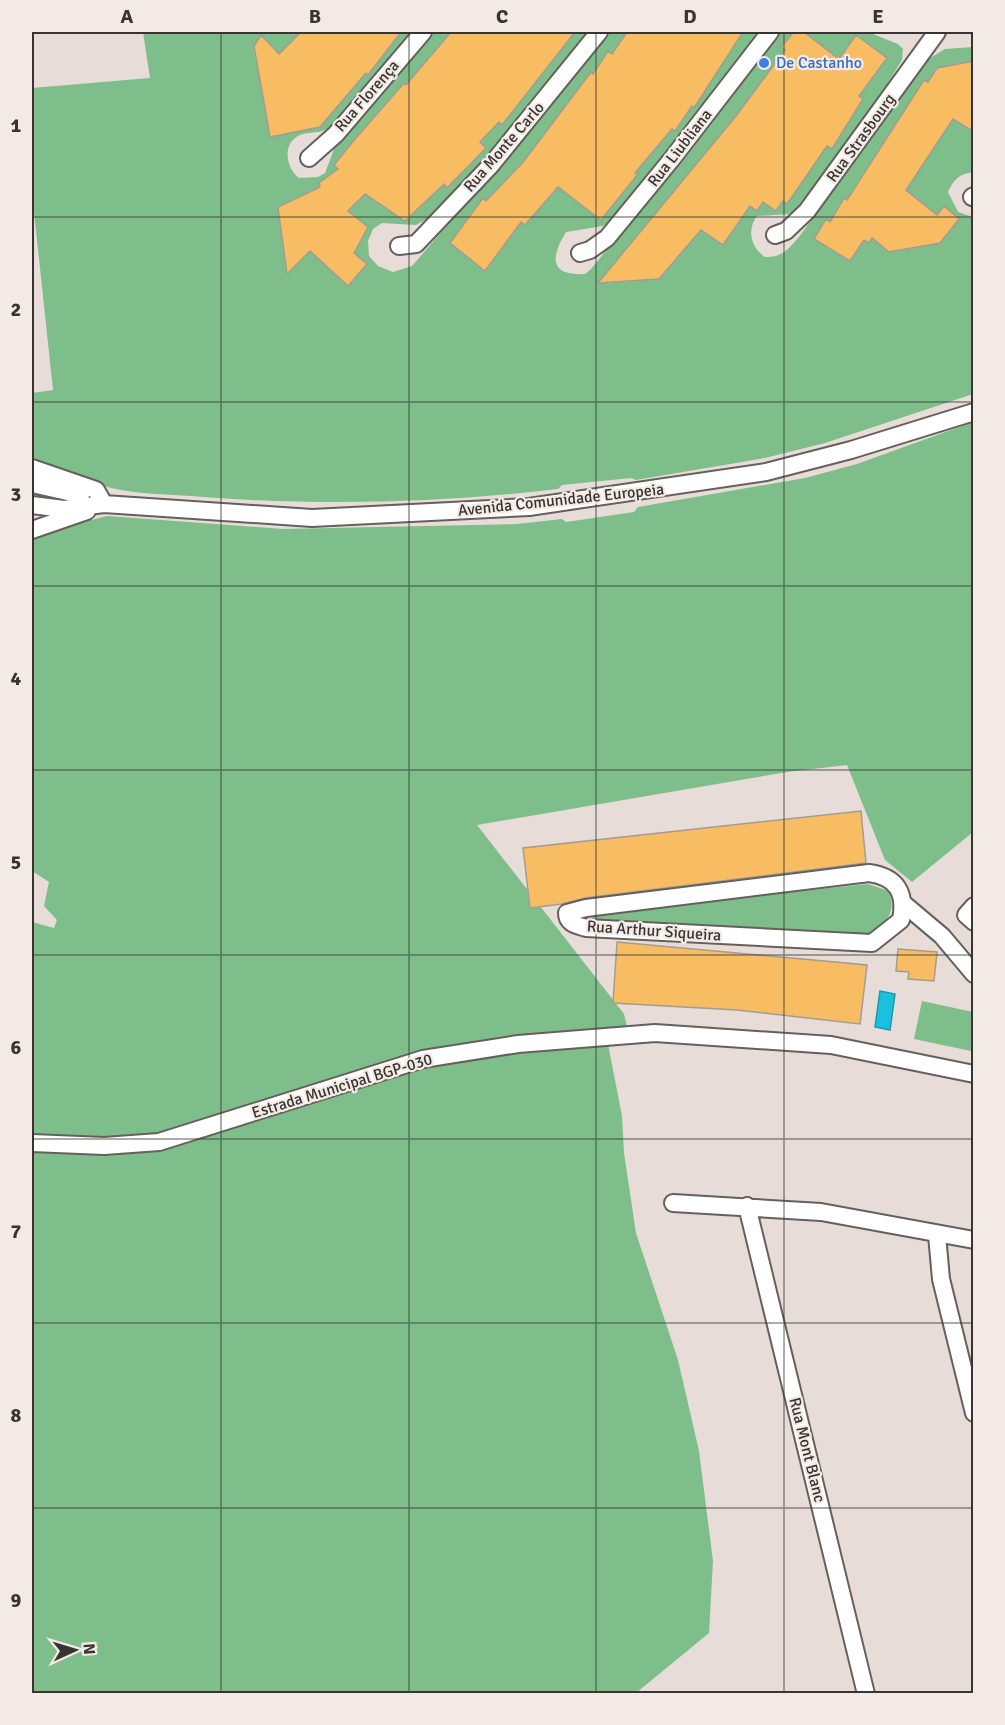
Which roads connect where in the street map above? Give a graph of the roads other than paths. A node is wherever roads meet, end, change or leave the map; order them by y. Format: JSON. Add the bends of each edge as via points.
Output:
{"nodes":[{"id":1,"x":423,"y":32,"type":"edge"},
{"id":2,"x":599,"y":32,"type":"edge"},
{"id":3,"x":770,"y":32,"type":"edge"},
{"id":4,"x":938,"y":32,"type":"edge"},
{"id":5,"x":309,"y":158,"type":"dead end"},
{"id":6,"x":776,"y":235,"type":"dead end"},
{"id":7,"x":399,"y":246,"type":"dead end"},
{"id":8,"x":580,"y":253,"type":"dead end"},
{"id":9,"x":974,"y":412,"type":"edge"},
{"id":10,"x":32,"y":468,"type":"edge"},
{"id":11,"x":32,"y":484,"type":"edge"},
{"id":12,"x":74,"y":492,"type":"junction"},
{"id":13,"x":104,"y":504,"type":"junction"},
{"id":14,"x":32,"y":505,"type":"edge"},
{"id":15,"x":58,"y":516,"type":"junction"},
{"id":16,"x":32,"y":530,"type":"edge"},
{"id":17,"x":904,"y":904,"type":"junction"},
{"id":18,"x":974,"y":906,"type":"edge"},
{"id":19,"x":974,"y":922,"type":"edge"},
{"id":20,"x":974,"y":974,"type":"edge"},
{"id":21,"x":974,"y":1074,"type":"edge"},
{"id":22,"x":32,"y":1143,"type":"edge"},
{"id":23,"x":673,"y":1203,"type":"dead end"},
{"id":24,"x":747,"y":1206,"type":"junction"},
{"id":25,"x":937,"y":1235,"type":"junction"},
{"id":26,"x":974,"y":1240,"type":"edge"},
{"id":27,"x":974,"y":1413,"type":"edge"},
{"id":28,"x":866,"y":1694,"type":"edge"}],
"edges":[{"from":1,"to":5,"type":"street","name":"Rua Florença","via":[[336,134]]},
{"from":2,"to":7,"type":"street","name":"Rua Monte Carlo","via":[[491,165],[416,244]]},
{"from":3,"to":8,"type":"street","name":"Rua Liubliana","via":[[607,237]]},
{"from":4,"to":6,"type":"street","name":"Rua Strasbourg","via":[[807,211]]},
{"from":9,"to":13,"type":"street","name":"Avenida Comunidade Europeia","via":[[766,472],[529,507],[312,518]]},
{"from":10,"to":13,"type":"street","via":[[96,490]]},
{"from":11,"to":12,"type":"street","name":"Avenida Comunidade Europeia"},
{"from":12,"to":13,"type":"street","name":"Avenida Comunidade Europeia"},
{"from":12,"to":15,"type":"street","via":[[64,497]]},
{"from":13,"to":15,"type":"street","name":"Avenida Comunidade Europeia"},
{"from":14,"to":15,"type":"street","name":"Avenida Comunidade Europeia"},
{"from":15,"to":16,"type":"street","name":"Avenida Comunidade Europeia"},
{"from":17,"to":17,"type":"street","name":"Rua Arthur Siqueira","via":[[891,879],[869,873],[586,908],[567,913],[567,918],[570,923],[586,928],[872,943],[901,920]]},
{"from":17,"to":20,"type":"street","name":"Rua Arthur Siqueira","via":[[942,936]]},
{"from":18,"to":19,"type":"street","via":[[966,913]]},
{"from":21,"to":22,"type":"street","name":"Estrada Municipal BGP-030","via":[[831,1045],[655,1033],[518,1044],[423,1059],[159,1142],[104,1146]]},
{"from":23,"to":24,"type":"street"},
{"from":24,"to":25,"type":"street","via":[[821,1212]]},
{"from":24,"to":28,"type":"street","name":"Rua Mont Blanc"},
{"from":25,"to":26,"type":"street"},
{"from":25,"to":27,"type":"street","via":[[941,1279]]}]}
